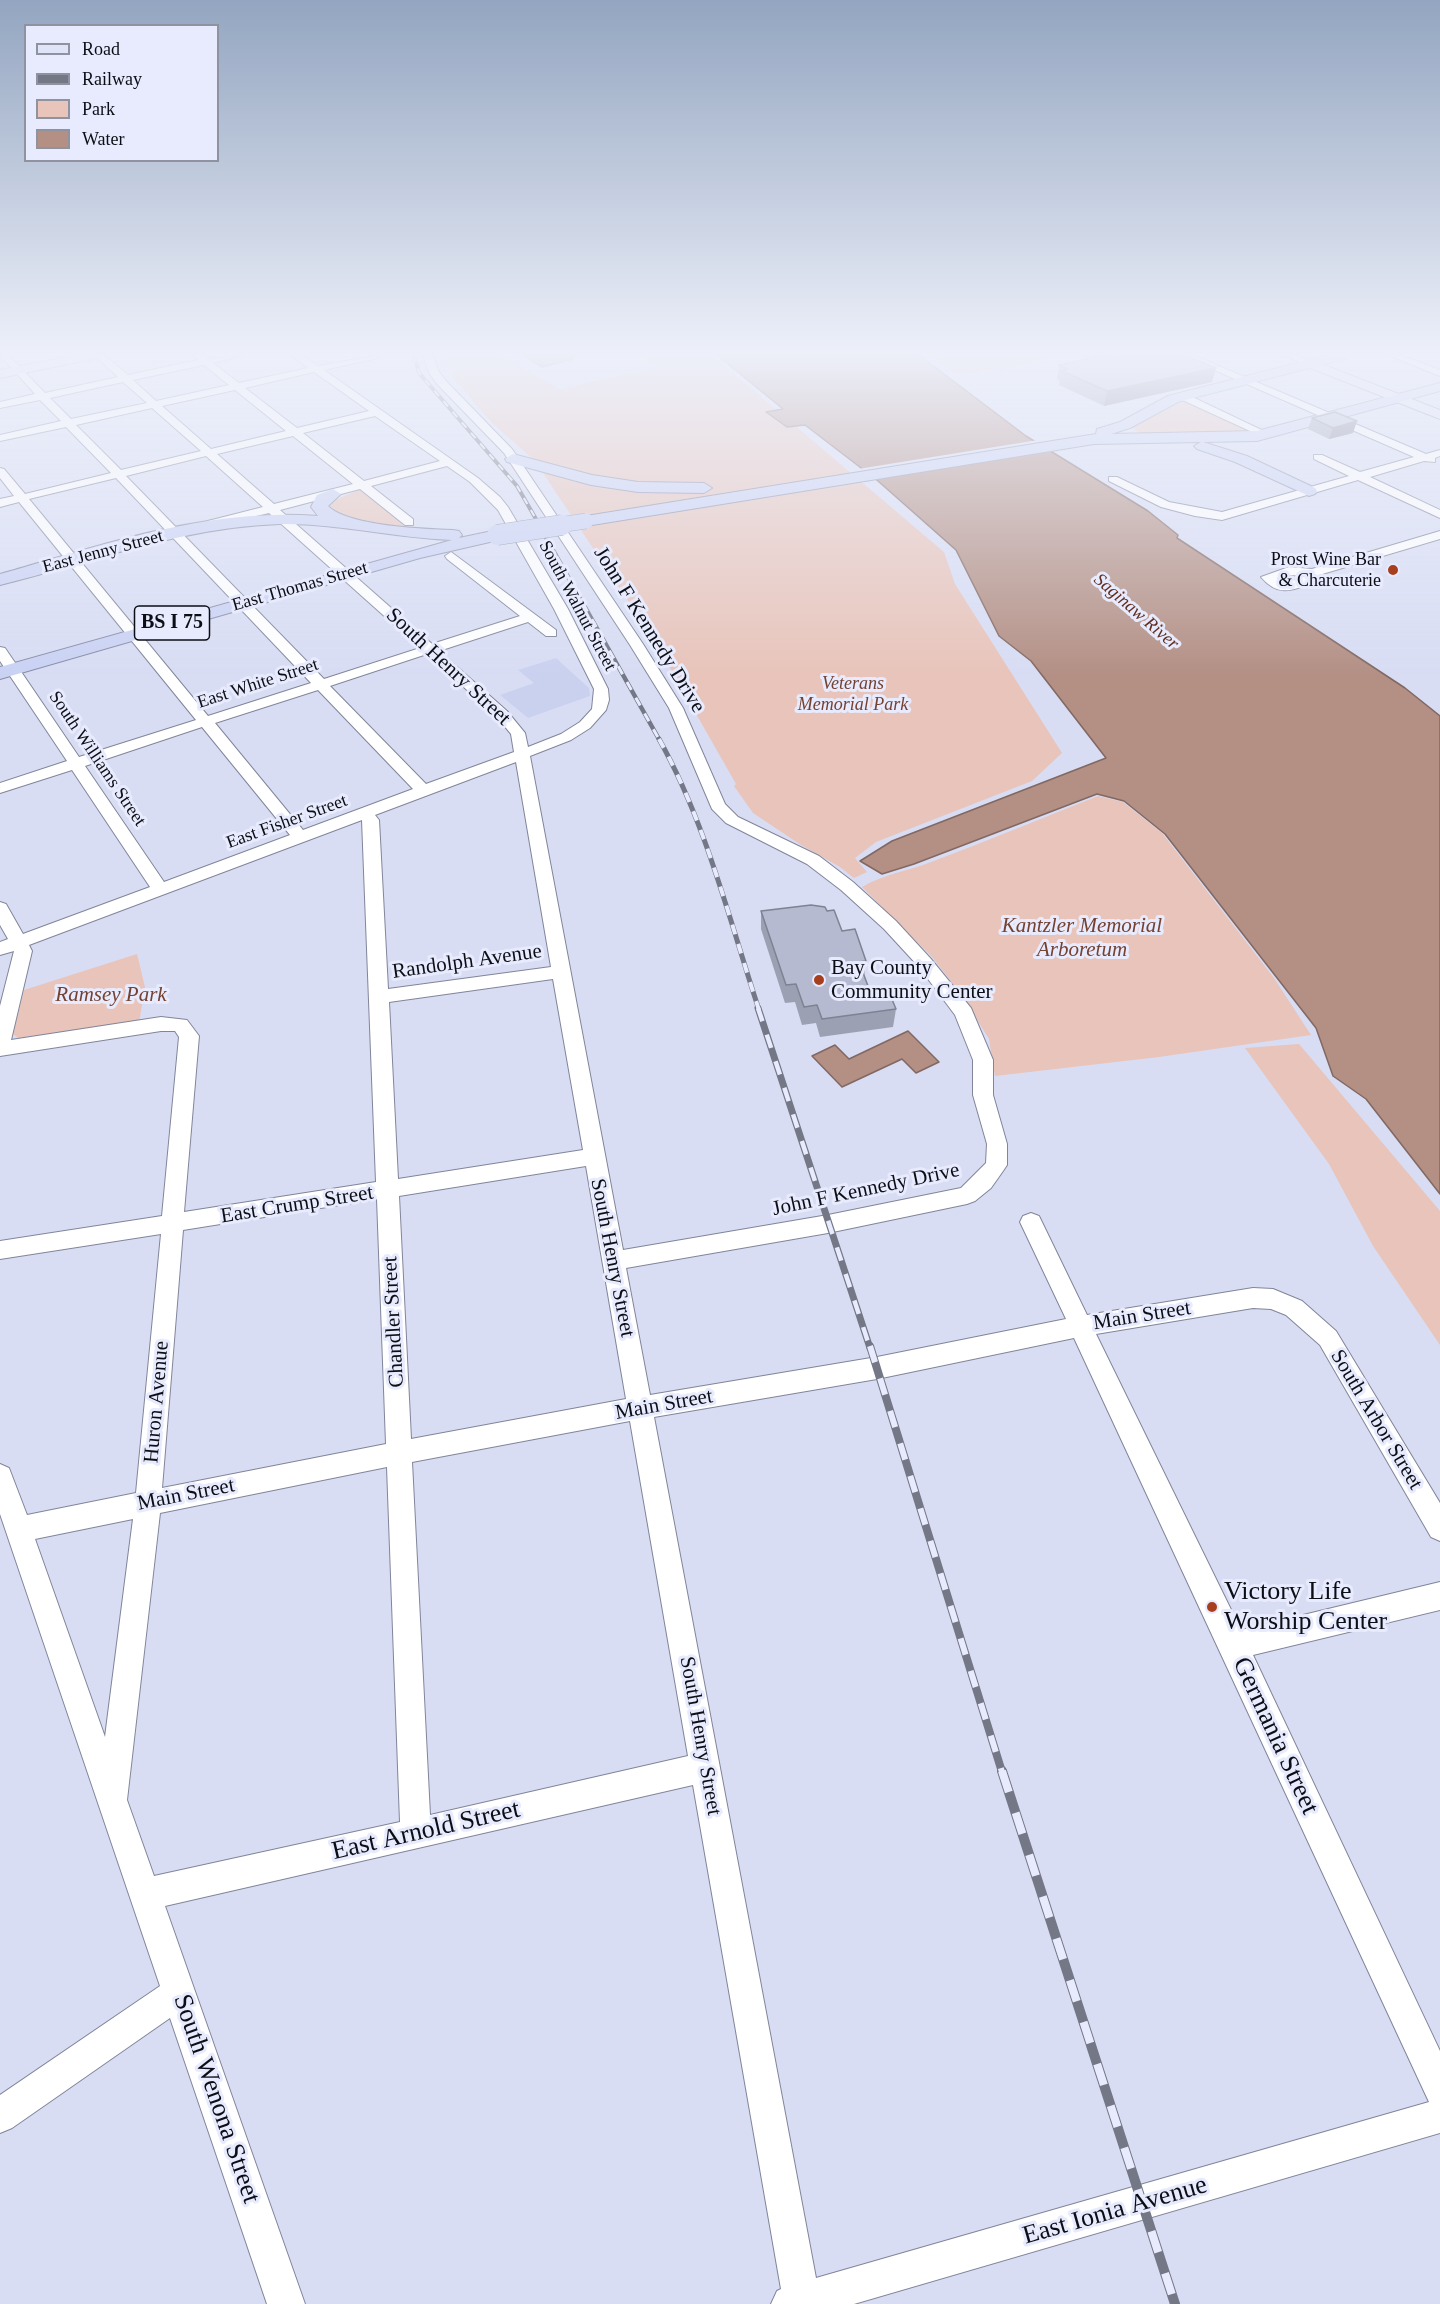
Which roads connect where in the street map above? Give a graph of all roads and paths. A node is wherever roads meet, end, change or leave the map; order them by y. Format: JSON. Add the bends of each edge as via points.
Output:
{"nodes":[{"id":1,"x":107,"y":463,"type":"edge"},
{"id":2,"x":168,"y":463,"type":"edge"},
{"id":3,"x":220,"y":463,"type":"edge"},
{"id":4,"x":333,"y":463,"type":"edge"},
{"id":5,"x":515,"y":463,"type":"edge"},
{"id":6,"x":525,"y":463,"type":"edge"},
{"id":7,"x":935,"y":463,"type":"edge"},
{"id":8,"x":1244,"y":463,"type":"edge"},
{"id":9,"x":1330,"y":463,"type":"edge"},
{"id":10,"x":1410,"y":463,"type":"edge"},
{"id":11,"x":447,"y":464,"type":"joint"},
{"id":12,"x":0,"y":471,"type":"edge"},
{"id":13,"x":118,"y":474,"type":"junction"},
{"id":14,"x":1360,"y":477,"type":"junction"},
{"id":15,"x":1116,"y":481,"type":"dead end"},
{"id":16,"x":803,"y":484,"type":"junction"},
{"id":17,"x":779,"y":485,"type":"junction"},
{"id":18,"x":362,"y":486,"type":"junction"},
{"id":19,"x":1309,"y":491,"type":"junction"},
{"id":20,"x":333,"y":494,"type":"junction"},
{"id":21,"x":22,"y":497,"type":"junction"},
{"id":22,"x":0,"y":503,"type":"edge"},
{"id":23,"x":278,"y":514,"type":"junction"},
{"id":24,"x":1440,"y":514,"type":"edge"},
{"id":25,"x":584,"y":519,"type":"junction"},
{"id":26,"x":409,"y":522,"type":"dead end"},
{"id":27,"x":365,"y":526,"type":"junction"},
{"id":28,"x":175,"y":533,"type":"junction"},
{"id":29,"x":496,"y":533,"type":"junction"},
{"id":30,"x":1440,"y":535,"type":"edge"},
{"id":31,"x":451,"y":556,"type":"dead end"},
{"id":32,"x":72,"y":560,"type":"junction"},
{"id":33,"x":1313,"y":573,"type":"dead end"},
{"id":34,"x":345,"y":574,"type":"junction"},
{"id":35,"x":0,"y":580,"type":"edge"},
{"id":36,"x":242,"y":603,"type":"junction"},
{"id":37,"x":529,"y":617,"type":"junction"},
{"id":38,"x":551,"y":633,"type":"dead end"},
{"id":39,"x":132,"y":635,"type":"junction"},
{"id":40,"x":429,"y":650,"type":"junction"},
{"id":41,"x":0,"y":651,"type":"edge"},
{"id":42,"x":6,"y":671,"type":"edge"},
{"id":43,"x":321,"y":684,"type":"junction"},
{"id":44,"x":205,"y":722,"type":"junction"},
{"id":45,"x":585,"y":725,"type":"joint"},
{"id":46,"x":520,"y":756,"type":"junction"},
{"id":47,"x":76,"y":763,"type":"junction"},
{"id":48,"x":0,"y":788,"type":"edge"},
{"id":49,"x":424,"y":791,"type":"junction"},
{"id":50,"x":365,"y":813,"type":"junction"},
{"id":51,"x":300,"y":837,"type":"junction"},
{"id":52,"x":161,"y":890,"type":"junction"},
{"id":53,"x":0,"y":908,"type":"edge"},
{"id":54,"x":9,"y":945,"type":"edge"},
{"id":55,"x":560,"y":972,"type":"junction"},
{"id":56,"x":380,"y":997,"type":"junction"},
{"id":57,"x":0,"y":1047,"type":"edge"},
{"id":58,"x":593,"y":1158,"type":"junction"},
{"id":59,"x":388,"y":1190,"type":"junction"},
{"id":60,"x":1031,"y":1222,"type":"dead end"},
{"id":61,"x":172,"y":1224,"type":"junction"},
{"id":62,"x":0,"y":1250,"type":"edge"},
{"id":63,"x":612,"y":1261,"type":"junction"},
{"id":64,"x":1305,"y":1317,"type":"joint"},
{"id":65,"x":1082,"y":1326,"type":"junction"},
{"id":66,"x":640,"y":1408,"type":"junction"},
{"id":67,"x":400,"y":1453,"type":"junction"},
{"id":68,"x":0,"y":1476,"type":"edge"},
{"id":69,"x":148,"y":1503,"type":"junction"},
{"id":70,"x":1440,"y":1528,"type":"edge"},
{"id":71,"x":19,"y":1530,"type":"junction"},
{"id":72,"x":1440,"y":1596,"type":"edge"},
{"id":73,"x":1234,"y":1647,"type":"junction"},
{"id":74,"x":706,"y":1767,"type":"junction"},
{"id":75,"x":112,"y":1800,"type":"junction"},
{"id":76,"x":416,"y":1833,"type":"junction"},
{"id":77,"x":146,"y":1893,"type":"junction"},
{"id":78,"x":179,"y":1992,"type":"junction"},
{"id":79,"x":1440,"y":2089,"type":"edge"},
{"id":80,"x":0,"y":2116,"type":"edge"},
{"id":81,"x":1440,"y":2116,"type":"edge"},
{"id":82,"x":798,"y":2303,"type":"edge"},
{"id":83,"x":286,"y":2304,"type":"edge"}],
"edges":[{"from":1,"to":13,"type":"street"},
{"from":2,"to":13,"type":"street"},
{"from":3,"to":23,"type":"street","name":"South Henry Street"},
{"from":4,"to":18,"type":"street"},
{"from":5,"to":63,"type":"street","name":"John F Kennedy Drive","via":[[676,708],[718,806],[732,820],[813,860],[840,881],[890,925],[964,1013],[983,1060],[983,1095],[997,1144],[996,1165],[967,1195],[828,1224]]},
{"from":6,"to":17,"type":"highway","via":[[573,477],[638,487]]},
{"from":7,"to":16,"type":"highway","number":"BS I 75"},
{"from":8,"to":19,"type":"highway"},
{"from":9,"to":14,"type":"street"},
{"from":10,"to":14,"type":"street"},
{"from":11,"to":18,"type":"street","name":"East Jenny Street"},
{"from":11,"to":45,"type":"street","name":"South Walnut Street","via":[[496,499],[561,609],[601,689],[599,710]]},
{"from":12,"to":21,"type":"street"},
{"from":13,"to":21,"type":"street"},
{"from":13,"to":28,"type":"street"},
{"from":14,"to":19,"type":"street"},
{"from":14,"to":24,"type":"street"},
{"from":15,"to":19,"type":"street","via":[[1174,506],[1212,516],[1231,515]]},
{"from":16,"to":17,"type":"highway","number":"BS I 75"},
{"from":16,"to":25,"type":"highway","number":"BS I 75"},
{"from":17,"to":25,"type":"highway","number":"BS I 75"},
{"from":18,"to":20,"type":"street","name":"East Jenny Street"},
{"from":18,"to":26,"type":"street"},
{"from":20,"to":23,"type":"street","name":"East Jenny Street"},
{"from":20,"to":27,"type":"highway","via":[[321,503],[322,511]]},
{"from":21,"to":22,"type":"street"},
{"from":21,"to":32,"type":"street"},
{"from":23,"to":27,"type":"highway","number":"BS I 75"},
{"from":23,"to":28,"type":"highway","name":"East Jenny Street","number":"BS I 75"},
{"from":23,"to":34,"type":"street","name":"South Henry Street"},
{"from":25,"to":29,"type":"highway","number":"BS I 75","bridge":true},
{"from":27,"to":29,"type":"highway","number":"BS I 75","via":[[439,535]]},
{"from":28,"to":32,"type":"highway","name":"East Jenny Street","number":"BS I 75"},
{"from":28,"to":36,"type":"street"},
{"from":29,"to":34,"type":"highway","name":"East Thomas Street","number":"BS I 75"},
{"from":30,"to":33,"type":"street"},
{"from":31,"to":37,"type":"street"},
{"from":32,"to":35,"type":"highway","name":"East Jenny Street","number":"BS I 75"},
{"from":32,"to":39,"type":"street"},
{"from":34,"to":36,"type":"highway","name":"East Thomas Street","number":"BS I 75"},
{"from":34,"to":40,"type":"street","name":"South Henry Street"},
{"from":36,"to":39,"type":"highway","name":"East Thomas Street","number":"BS I 75"},
{"from":36,"to":43,"type":"street"},
{"from":37,"to":38,"type":"street"},
{"from":37,"to":40,"type":"street","name":"East White Street"},
{"from":39,"to":42,"type":"highway","name":"East Thomas Street","number":"BS I 75"},
{"from":39,"to":44,"type":"street"},
{"from":40,"to":43,"type":"street","name":"East White Street"},
{"from":40,"to":46,"type":"street","name":"South Henry Street","via":[[511,724],[518,733]]},
{"from":41,"to":42,"type":"street","name":"South Williams Street"},
{"from":42,"to":47,"type":"street","name":"South Williams Street"},
{"from":43,"to":44,"type":"street","name":"East White Street"},
{"from":43,"to":49,"type":"street"},
{"from":44,"to":47,"type":"street","name":"East White Street"},
{"from":44,"to":51,"type":"street"},
{"from":45,"to":46,"type":"street","name":"East Fisher Street"},
{"from":46,"to":49,"type":"street","name":"East Fisher Street"},
{"from":46,"to":55,"type":"street","name":"South Henry Street"},
{"from":47,"to":48,"type":"street","name":"East White Street"},
{"from":47,"to":52,"type":"street","name":"South Williams Street"},
{"from":49,"to":50,"type":"street","name":"East Fisher Street"},
{"from":50,"to":51,"type":"street","name":"East Fisher Street"},
{"from":50,"to":56,"type":"street","name":"Chandler Street","via":[[371,820]]},
{"from":51,"to":52,"type":"street","name":"East Fisher Street"},
{"from":52,"to":54,"type":"street","name":"East Fisher Street"},
{"from":53,"to":54,"type":"street"},
{"from":54,"to":57,"type":"street","via":[[23,951]]},
{"from":55,"to":56,"type":"street","name":"Randolph Avenue"},
{"from":55,"to":58,"type":"street","name":"South Henry Street"},
{"from":56,"to":59,"type":"street","name":"Chandler Street"},
{"from":57,"to":61,"type":"street","name":"Huron Avenue","via":[[161,1024],[186,1029],[190,1045]]},
{"from":58,"to":59,"type":"street","name":"East Crump Street"},
{"from":58,"to":63,"type":"street","name":"South Henry Street"},
{"from":59,"to":61,"type":"street","name":"East Crump Street"},
{"from":59,"to":67,"type":"street","name":"Chandler Street"},
{"from":60,"to":65,"type":"street","name":"Germania Street"},
{"from":61,"to":62,"type":"street","name":"East Crump Street"},
{"from":61,"to":69,"type":"street","name":"Huron Avenue"},
{"from":63,"to":66,"type":"street","name":"South Henry Street"},
{"from":64,"to":65,"type":"street","name":"Main Street","via":[[1273,1299],[1253,1298]]},
{"from":64,"to":70,"type":"street","name":"South Arbor Street","via":[[1328,1338]]},
{"from":65,"to":66,"type":"street","name":"Main Street","via":[[877,1368]]},
{"from":65,"to":73,"type":"street","name":"Germania Street"},
{"from":66,"to":67,"type":"street","name":"Main Street"},
{"from":66,"to":74,"type":"street","name":"South Henry Street"},
{"from":67,"to":69,"type":"street","name":"Main Street"},
{"from":67,"to":76,"type":"street","name":"Chandler Street"},
{"from":68,"to":71,"type":"street"},
{"from":69,"to":71,"type":"street","name":"Main Street"},
{"from":69,"to":75,"type":"street","name":"Huron Avenue"},
{"from":71,"to":75,"type":"street"},
{"from":72,"to":73,"type":"street"},
{"from":73,"to":79,"type":"street","name":"Germania Street"},
{"from":74,"to":76,"type":"street","name":"East Arnold Street"},
{"from":74,"to":82,"type":"street","name":"South Henry Street"},
{"from":75,"to":77,"type":"street","name":"South Wenona Street"},
{"from":76,"to":77,"type":"street","name":"East Arnold Street"},
{"from":77,"to":78,"type":"street","name":"South Wenona Street"},
{"from":78,"to":80,"type":"street"},
{"from":78,"to":83,"type":"street","name":"South Wenona Street"},
{"from":81,"to":82,"type":"street","name":"East Ionia Avenue"}]}
